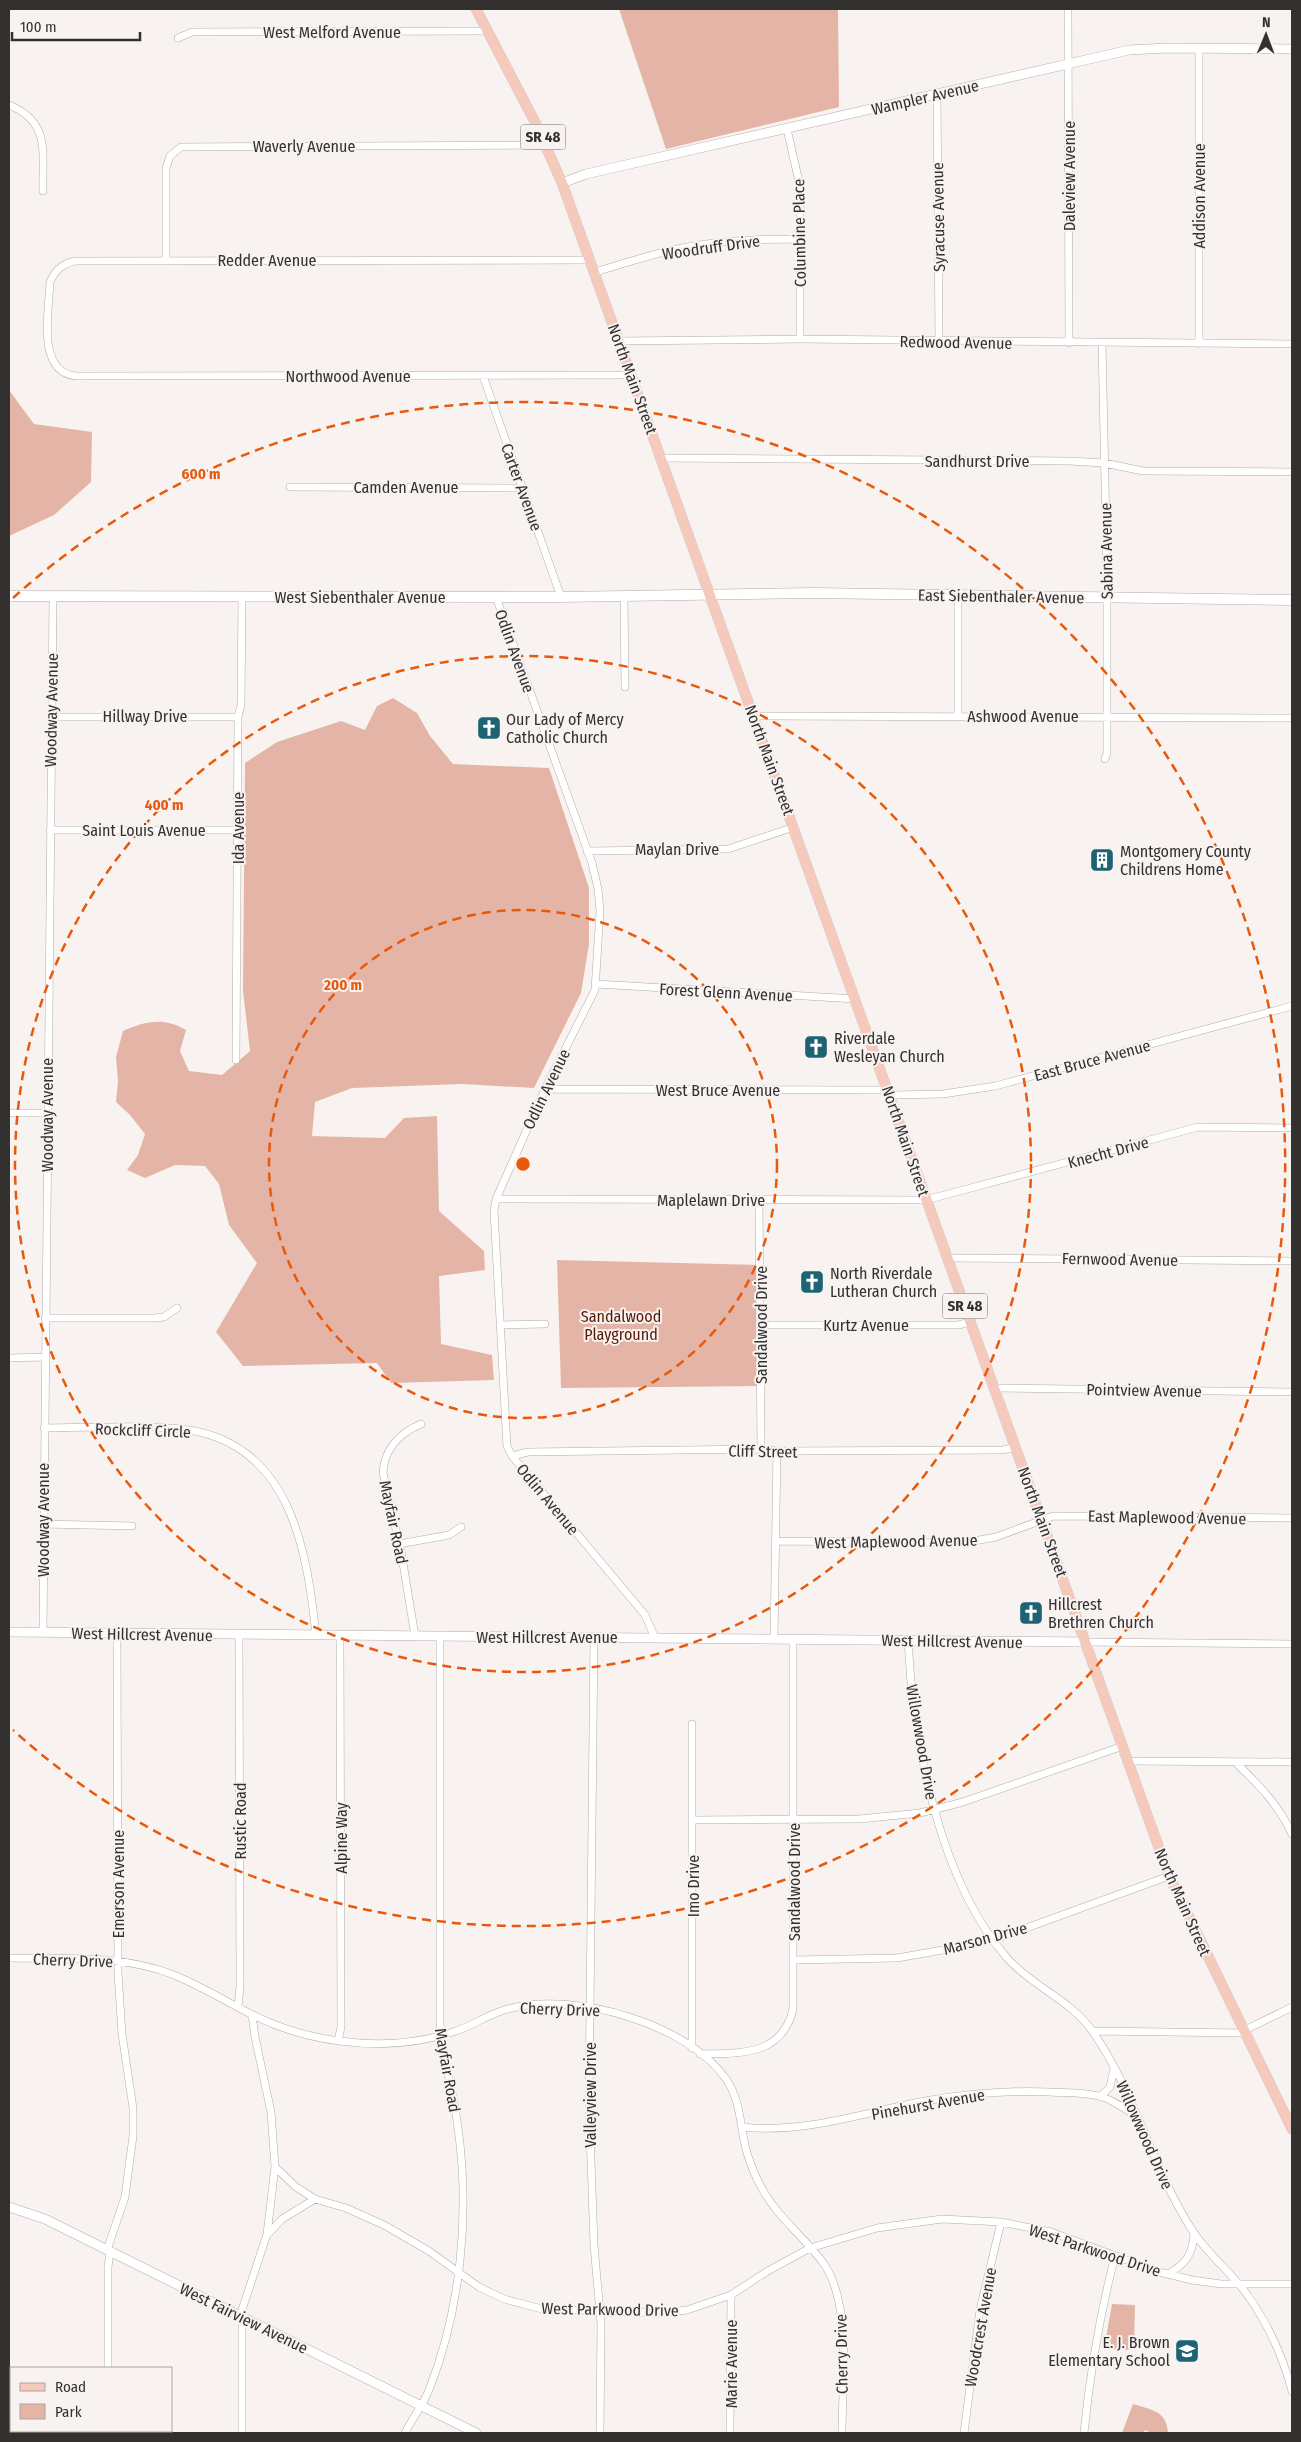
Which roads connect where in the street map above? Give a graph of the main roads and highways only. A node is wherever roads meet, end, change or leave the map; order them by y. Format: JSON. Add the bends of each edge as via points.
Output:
{"nodes":[{"id":1,"x":476,"y":9,"type":"edge"},
{"id":2,"x":710,"y":595,"type":"junction"},
{"id":3,"x":9,"y":596,"type":"edge"},
{"id":4,"x":1292,"y":600,"type":"edge"},
{"id":5,"x":1292,"y":2129,"type":"edge"}],
"edges":[{"from":1,"to":2,"type":"main road","name":"North Main Street","number":"SR 48","via":[[547,146],[562,183]]},
{"from":2,"to":3,"type":"main road","name":"West Siebenthaler Avenue","via":[[561,598]]},
{"from":2,"to":4,"type":"main road","name":"East Siebenthaler Avenue","via":[[958,594]]},
{"from":2,"to":5,"type":"main road","name":"North Main Street","number":"SR 48","via":[[1169,1876]]}]}
